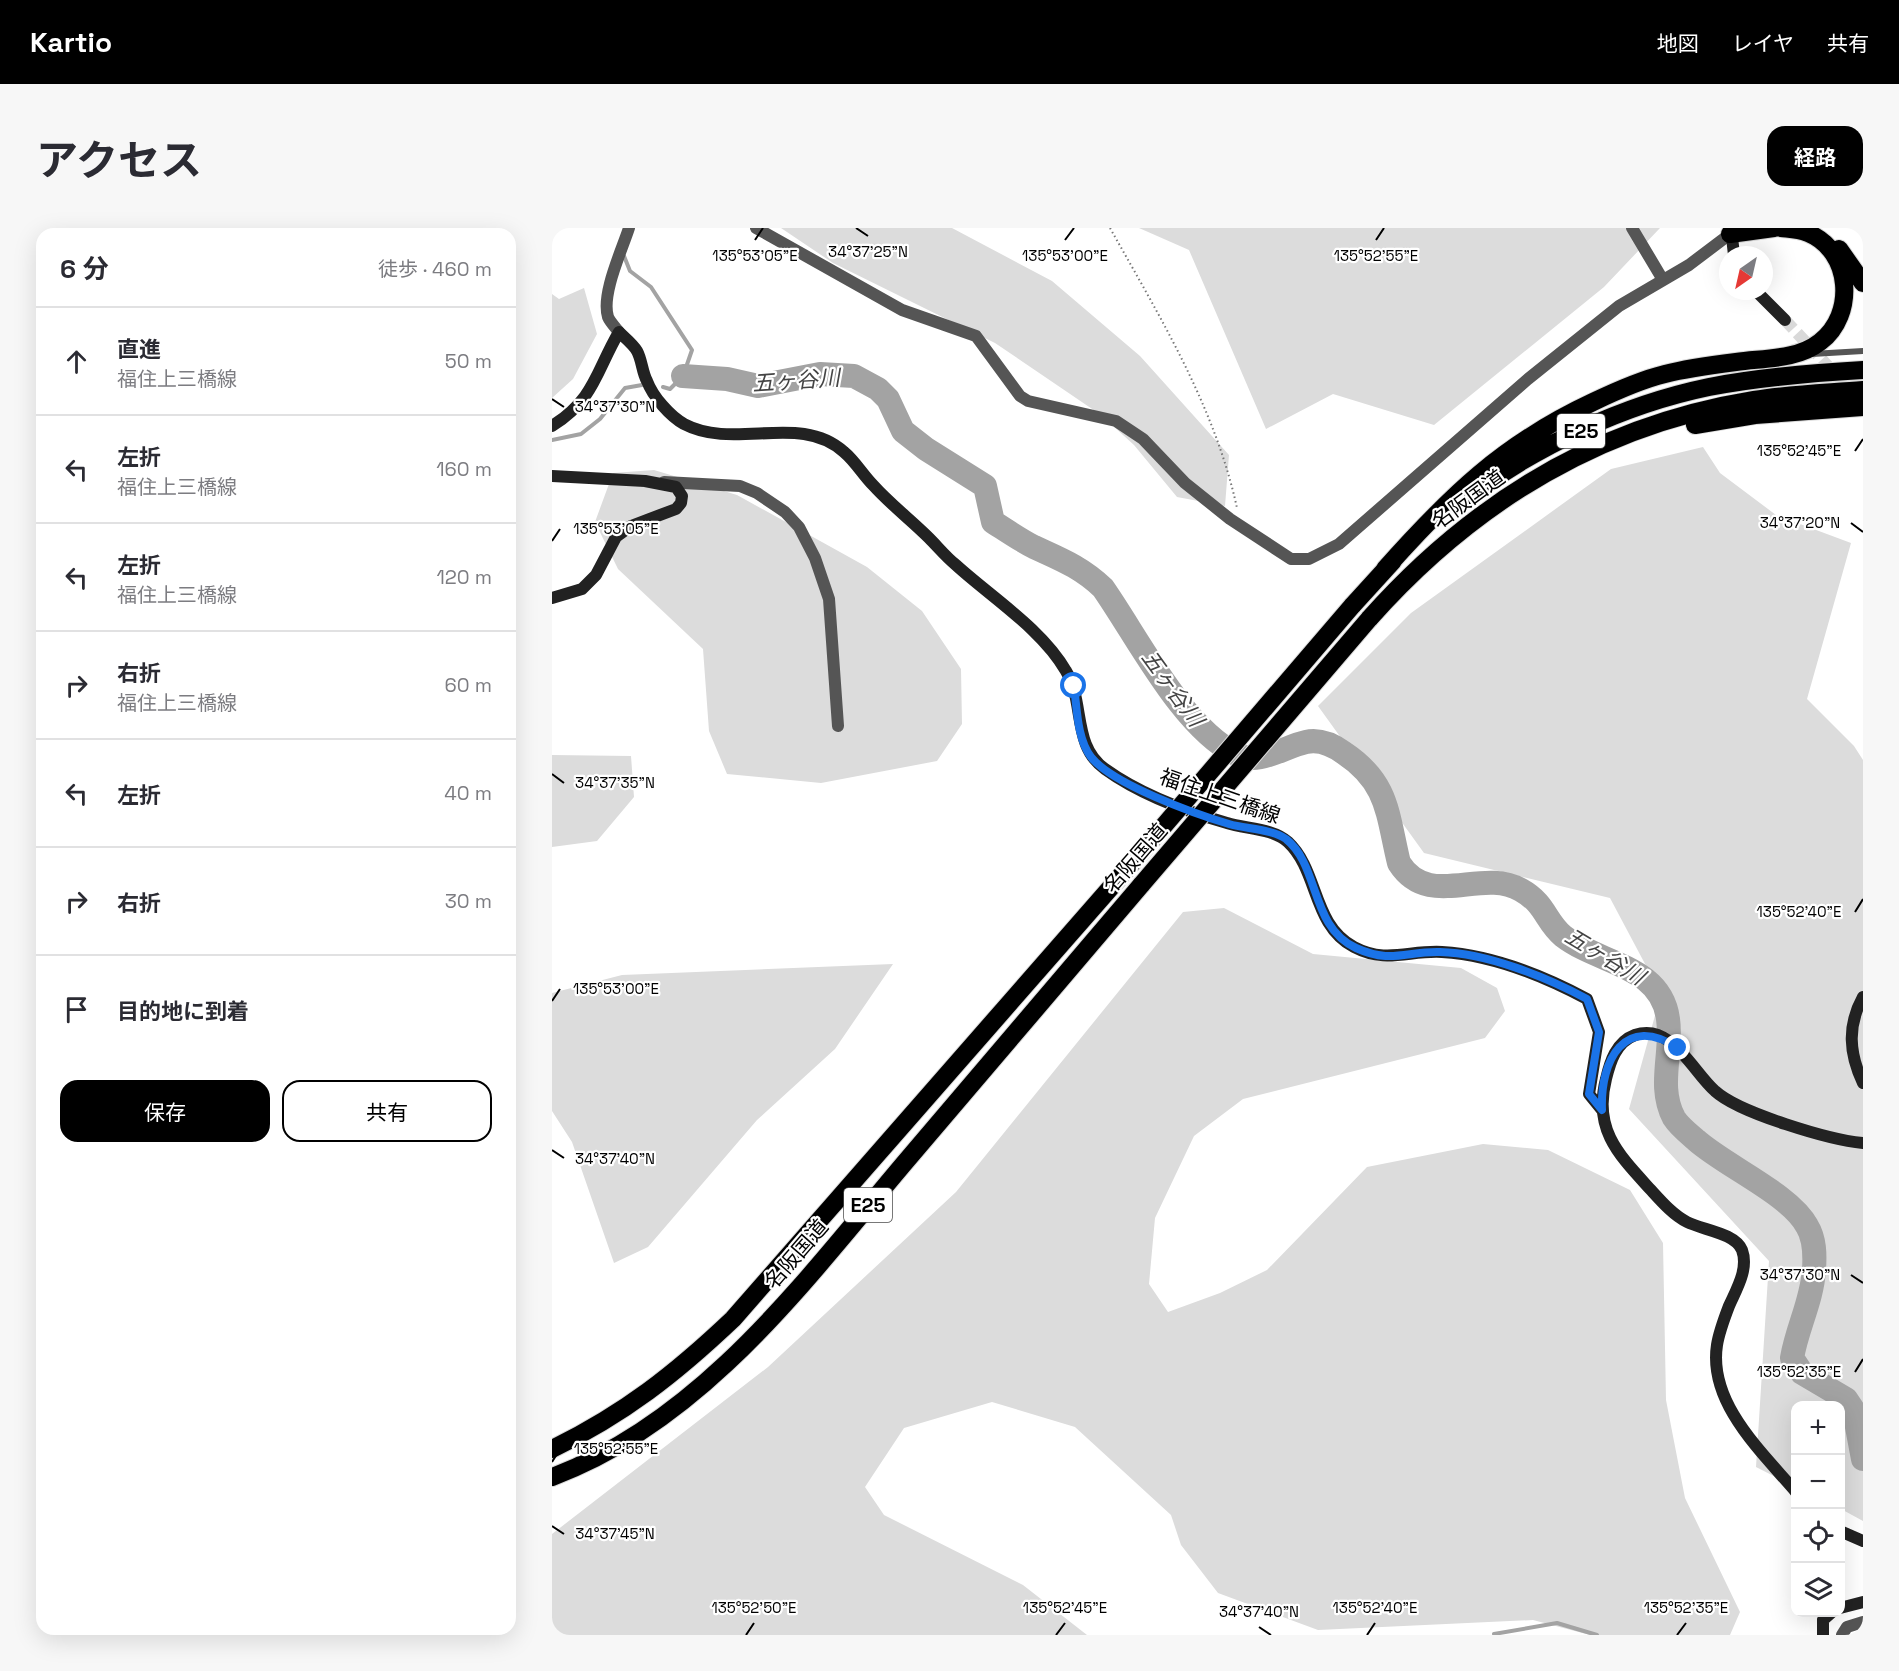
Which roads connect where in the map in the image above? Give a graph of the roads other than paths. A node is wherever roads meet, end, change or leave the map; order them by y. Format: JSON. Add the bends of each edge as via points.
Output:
{"nodes":[{"id":1,"x":630,"y":228,"type":"edge"},
{"id":2,"x":756,"y":228,"type":"edge"},
{"id":3,"x":1632,"y":228,"type":"edge"},
{"id":4,"x":1774,"y":228,"type":"edge"},
{"id":5,"x":1781,"y":228,"type":"edge"},
{"id":6,"x":1812,"y":228,"type":"edge"},
{"id":7,"x":1730,"y":231,"type":"edge"},
{"id":8,"x":1732,"y":246,"type":"edge"},
{"id":9,"x":1663,"y":280,"type":"junction"},
{"id":10,"x":1863,"y":283,"type":"edge"},
{"id":11,"x":1765,"y":300,"type":"edge"},
{"id":12,"x":1785,"y":320,"type":"tunnel mouth"},
{"id":13,"x":619,"y":332,"type":"junction"},
{"id":14,"x":1863,"y":351,"type":"edge"},
{"id":15,"x":1790,"y":355,"type":"junction"},
{"id":16,"x":1863,"y":369,"type":"edge"},
{"id":17,"x":1863,"y":390,"type":"edge"},
{"id":18,"x":1863,"y":407,"type":"edge"},
{"id":19,"x":552,"y":426,"type":"edge"},
{"id":20,"x":552,"y":476,"type":"edge"},
{"id":21,"x":645,"y":481,"type":"junction"},
{"id":22,"x":1437,"y":549,"type":"junction"},
{"id":23,"x":1385,"y":569,"type":"junction"},
{"id":24,"x":552,"y":598,"type":"edge"},
{"id":25,"x":838,"y":726,"type":"dead end"},
{"id":26,"x":1863,"y":997,"type":"edge"},
{"id":27,"x":1863,"y":1083,"type":"edge"},
{"id":28,"x":1602,"y":1110,"type":"junction"},
{"id":29,"x":1863,"y":1143,"type":"edge"},
{"id":30,"x":552,"y":1449,"type":"edge"},
{"id":31,"x":552,"y":1477,"type":"edge"},
{"id":32,"x":1791,"y":1486,"type":"edge"},
{"id":33,"x":1845,"y":1533,"type":"edge"},
{"id":34,"x":1863,"y":1541,"type":"edge"},
{"id":35,"x":1863,"y":1602,"type":"edge"},
{"id":36,"x":1845,"y":1607,"type":"edge"},
{"id":37,"x":1826,"y":1617,"type":"edge"},
{"id":38,"x":1863,"y":1622,"type":"edge"},
{"id":39,"x":1823,"y":1635,"type":"edge"},
{"id":40,"x":1842,"y":1635,"type":"edge"}],
"edges":[{"from":1,"to":13,"type":"street","via":[[609,287],[607,304],[608,318]]},
{"from":2,"to":9,"type":"street","via":[[902,310],[976,336],[1020,396],[1028,401],[1116,421],[1143,439],[1185,483],[1291,559],[1309,559],[1324,553],[1386,505],[1528,379],[1619,306]]},
{"from":3,"to":9,"type":"street"},
{"from":4,"to":7,"type":"highway"},
{"from":5,"to":15,"type":"highway","via":[[1808,233],[1822,241],[1840,267],[1845,283],[1842,311],[1829,334],[1819,343]]},
{"from":6,"to":10,"type":"highway","via":[[1836,245]]},
{"from":7,"to":8,"type":"main road"},
{"from":7,"to":9,"type":"street"},
{"from":11,"to":12,"type":"main road"},
{"from":13,"to":19,"type":"main road","via":[[591,391]]},
{"from":13,"to":28,"type":"main road","name":"福住上三橋線","via":[[636,350],[647,384],[664,407],[685,424],[722,435],[805,433],[826,438],[845,453],[874,487],[955,565],[992,594],[1065,669],[1074,686],[1081,732],[1090,756],[1104,769],[1161,801],[1285,839],[1300,856],[1333,930],[1353,946],[1391,957],[1440,952],[1474,957],[1560,984],[1587,999],[1599,1032],[1589,1094]]},
{"from":14,"to":15,"type":"lane"},
{"from":15,"to":23,"type":"highway","via":[[1662,375],[1611,394],[1544,427],[1462,487]]},
{"from":16,"to":23,"type":"highway","name":"名阪国道","number":"E25","via":[[1707,388],[1619,415],[1531,456],[1491,480],[1425,531]]},
{"from":17,"to":22,"type":"highway","name":"名阪国道","number":"E25","via":[[1754,399],[1667,420],[1625,435],[1540,475],[1470,521]]},
{"from":18,"to":22,"type":"highway","via":[[1709,421],[1617,447],[1512,497]]},
{"from":20,"to":21,"type":"main road"},
{"from":21,"to":24,"type":"main road","via":[[676,487],[682,495],[681,503],[616,537],[596,575],[582,589]]},
{"from":21,"to":25,"type":"street","via":[[740,486],[785,512],[799,527],[829,599]]},
{"from":22,"to":31,"type":"highway","name":"名阪国道","number":"E25","bridge":true,"via":[[1369,619],[837,1243],[753,1336],[708,1379],[636,1435]]},
{"from":23,"to":30,"type":"highway","name":"名阪国道","number":"E25","bridge":true,"via":[[733,1319],[696,1355],[619,1414]]},
{"from":26,"to":27,"type":"main road","via":[[1850,1041]]},
{"from":28,"to":29,"type":"main road","via":[[1602,1096],[1615,1052],[1636,1035],[1653,1034],[1678,1048],[1697,1073],[1732,1104]]},
{"from":28,"to":32,"type":"main road","name":"福住上三橋線","via":[[1613,1146],[1666,1207],[1685,1221],[1734,1239],[1742,1250],[1744,1269],[1716,1346],[1717,1375],[1737,1421]]},
{"from":33,"to":34,"type":"main road"},
{"from":35,"to":36,"type":"main road"},
{"from":37,"to":39,"type":"main road","via":[[1822,1620]]},
{"from":38,"to":40,"type":"street","via":[[1847,1627]]}]}
